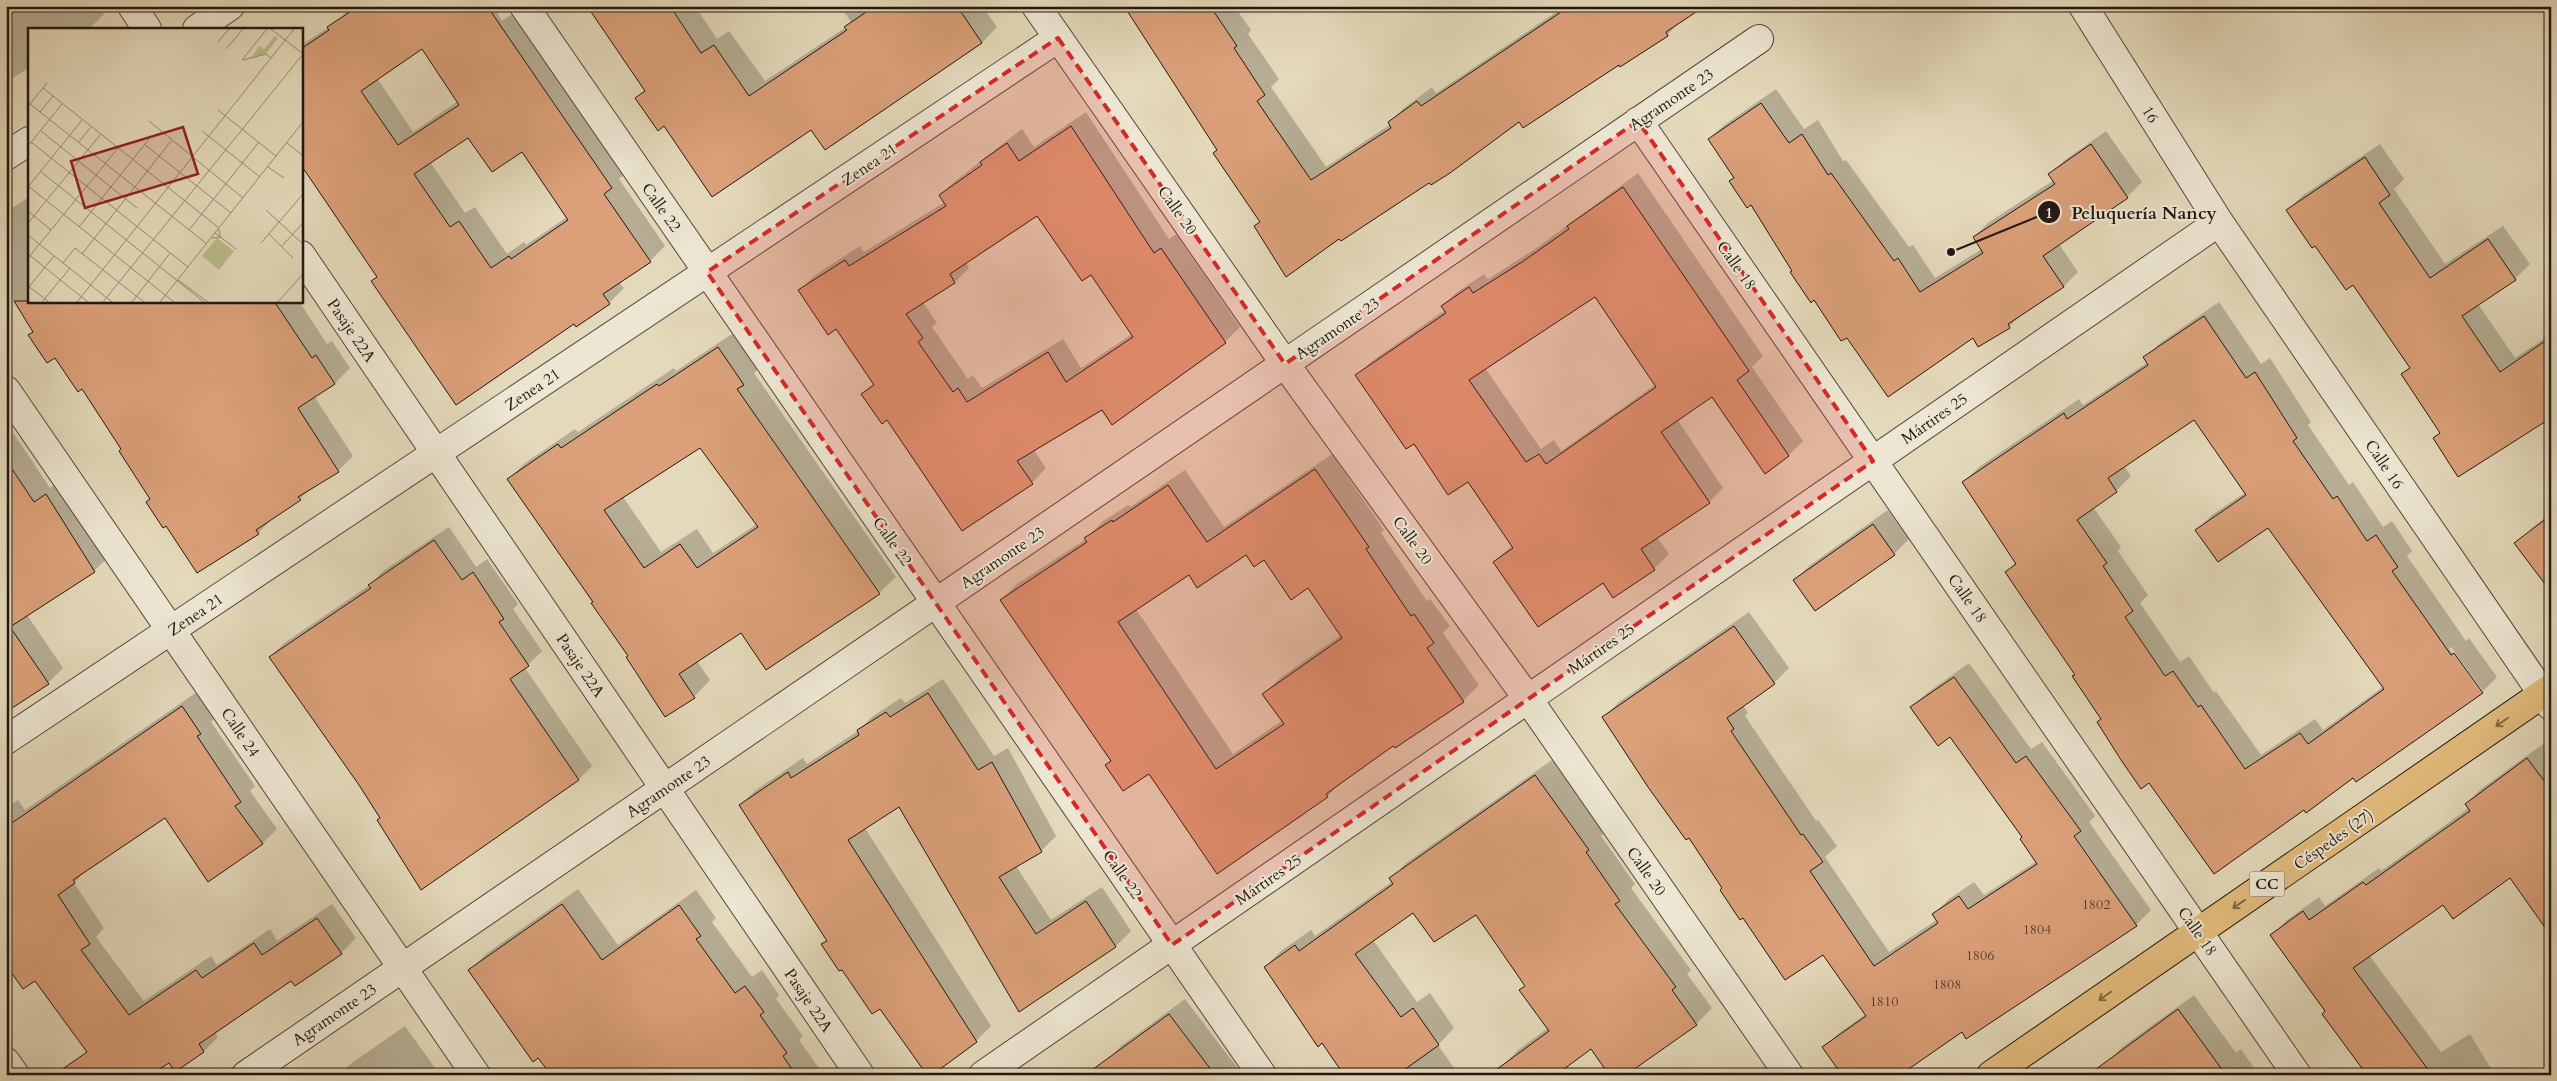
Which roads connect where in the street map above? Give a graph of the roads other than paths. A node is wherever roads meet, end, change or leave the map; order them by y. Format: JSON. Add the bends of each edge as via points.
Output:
{"nodes":[{"id":1,"x":132,"y":6,"type":"edge"},
{"id":2,"x":230,"y":6,"type":"edge"},
{"id":3,"x":524,"y":6,"type":"edge"},
{"id":4,"x":1036,"y":6,"type":"edge"},
{"id":5,"x":2083,"y":6,"type":"edge"},
{"id":6,"x":146,"y":28,"type":"edge"},
{"id":7,"x":198,"y":28,"type":"edge"},
{"id":8,"x":1058,"y":38,"type":"junction"},
{"id":9,"x":1759,"y":39,"type":"dead end"},
{"id":10,"x":1638,"y":121,"type":"junction"},
{"id":11,"x":28,"y":142,"type":"edge"},
{"id":12,"x":6,"y":156,"type":"edge"},
{"id":13,"x":2219,"y":222,"type":"junction"},
{"id":14,"x":302,"y":256,"type":"edge"},
{"id":15,"x":707,"y":272,"type":"junction"},
{"id":16,"x":1285,"y":364,"type":"junction"},
{"id":17,"x":6,"y":390,"type":"edge"},
{"id":18,"x":436,"y":453,"type":"junction"},
{"id":19,"x":1873,"y":461,"type":"junction"},
{"id":20,"x":936,"y":602,"type":"junction"},
{"id":21,"x":171,"y":630,"type":"junction"},
{"id":22,"x":2548,"y":696,"type":"edge"},
{"id":23,"x":1528,"y":699,"type":"junction"},
{"id":24,"x":6,"y":740,"type":"edge"},
{"id":25,"x":664,"y":788,"type":"junction"},
{"id":26,"x":2198,"y":932,"type":"junction"},
{"id":27,"x":1172,"y":945,"type":"junction"},
{"id":28,"x":402,"y":968,"type":"junction"},
{"id":29,"x":6,"y":1062,"type":"edge"},
{"id":30,"x":15,"y":1075,"type":"edge"},
{"id":31,"x":246,"y":1075,"type":"edge"},
{"id":32,"x":476,"y":1075,"type":"edge"},
{"id":33,"x":860,"y":1075,"type":"edge"},
{"id":34,"x":983,"y":1075,"type":"edge"},
{"id":35,"x":1262,"y":1075,"type":"edge"},
{"id":36,"x":1789,"y":1075,"type":"edge"},
{"id":37,"x":1991,"y":1075,"type":"edge"},
{"id":38,"x":2297,"y":1075,"type":"edge"}],
"edges":[{"from":1,"to":6,"type":"street"},
{"from":2,"to":7,"type":"street"},
{"from":3,"to":15,"type":"street","name":"Calle 22"},
{"from":4,"to":8,"type":"street","name":"Calle 20"},
{"from":5,"to":13,"type":"street","name":"16"},
{"from":8,"to":15,"type":"street","name":"Zenea 21"},
{"from":8,"to":16,"type":"street","name":"Calle 20"},
{"from":9,"to":10,"type":"street","name":"Agramonte 23"},
{"from":10,"to":16,"type":"street","name":"Agramonte 23"},
{"from":10,"to":19,"type":"street","name":"Calle 18"},
{"from":11,"to":12,"type":"street"},
{"from":13,"to":19,"type":"street","name":"Mártires 25"},
{"from":13,"to":22,"type":"street","name":"Calle 16"},
{"from":14,"to":18,"type":"street","name":"Pasaje 22A"},
{"from":15,"to":18,"type":"street","name":"Zenea 21"},
{"from":15,"to":20,"type":"street","name":"Calle 22"},
{"from":16,"to":20,"type":"street","name":"Agramonte 23"},
{"from":16,"to":23,"type":"street","name":"Calle 20"},
{"from":17,"to":21,"type":"street","name":"Calle 24"},
{"from":18,"to":21,"type":"street","name":"Zenea 21"},
{"from":18,"to":25,"type":"street","name":"Pasaje 22A"},
{"from":19,"to":23,"type":"street","name":"Mártires 25"},
{"from":19,"to":26,"type":"street","name":"Calle 18"},
{"from":20,"to":25,"type":"street","name":"Agramonte 23"},
{"from":20,"to":27,"type":"street","name":"Calle 22"},
{"from":21,"to":24,"type":"street","name":"Zenea 21"},
{"from":21,"to":28,"type":"street","name":"Calle 24"},
{"from":22,"to":26,"type":"main road","name":"Céspedes (27)","number":"CC","one_way":true},
{"from":23,"to":27,"type":"street","name":"Mártires 25"},
{"from":23,"to":36,"type":"street","name":"Calle 20"},
{"from":25,"to":28,"type":"street","name":"Agramonte 23"},
{"from":25,"to":33,"type":"street","name":"Pasaje 22A"},
{"from":26,"to":37,"type":"main road","name":"Céspedes (27)","number":"CC","one_way":true},
{"from":26,"to":38,"type":"street","name":"Calle 18"},
{"from":27,"to":34,"type":"street","name":"Mártires 25"},
{"from":27,"to":35,"type":"street","name":"Calle 22"},
{"from":28,"to":31,"type":"street","name":"Agramonte 23"},
{"from":28,"to":32,"type":"street","name":"Calle 24"},
{"from":29,"to":30,"type":"street"}]}
